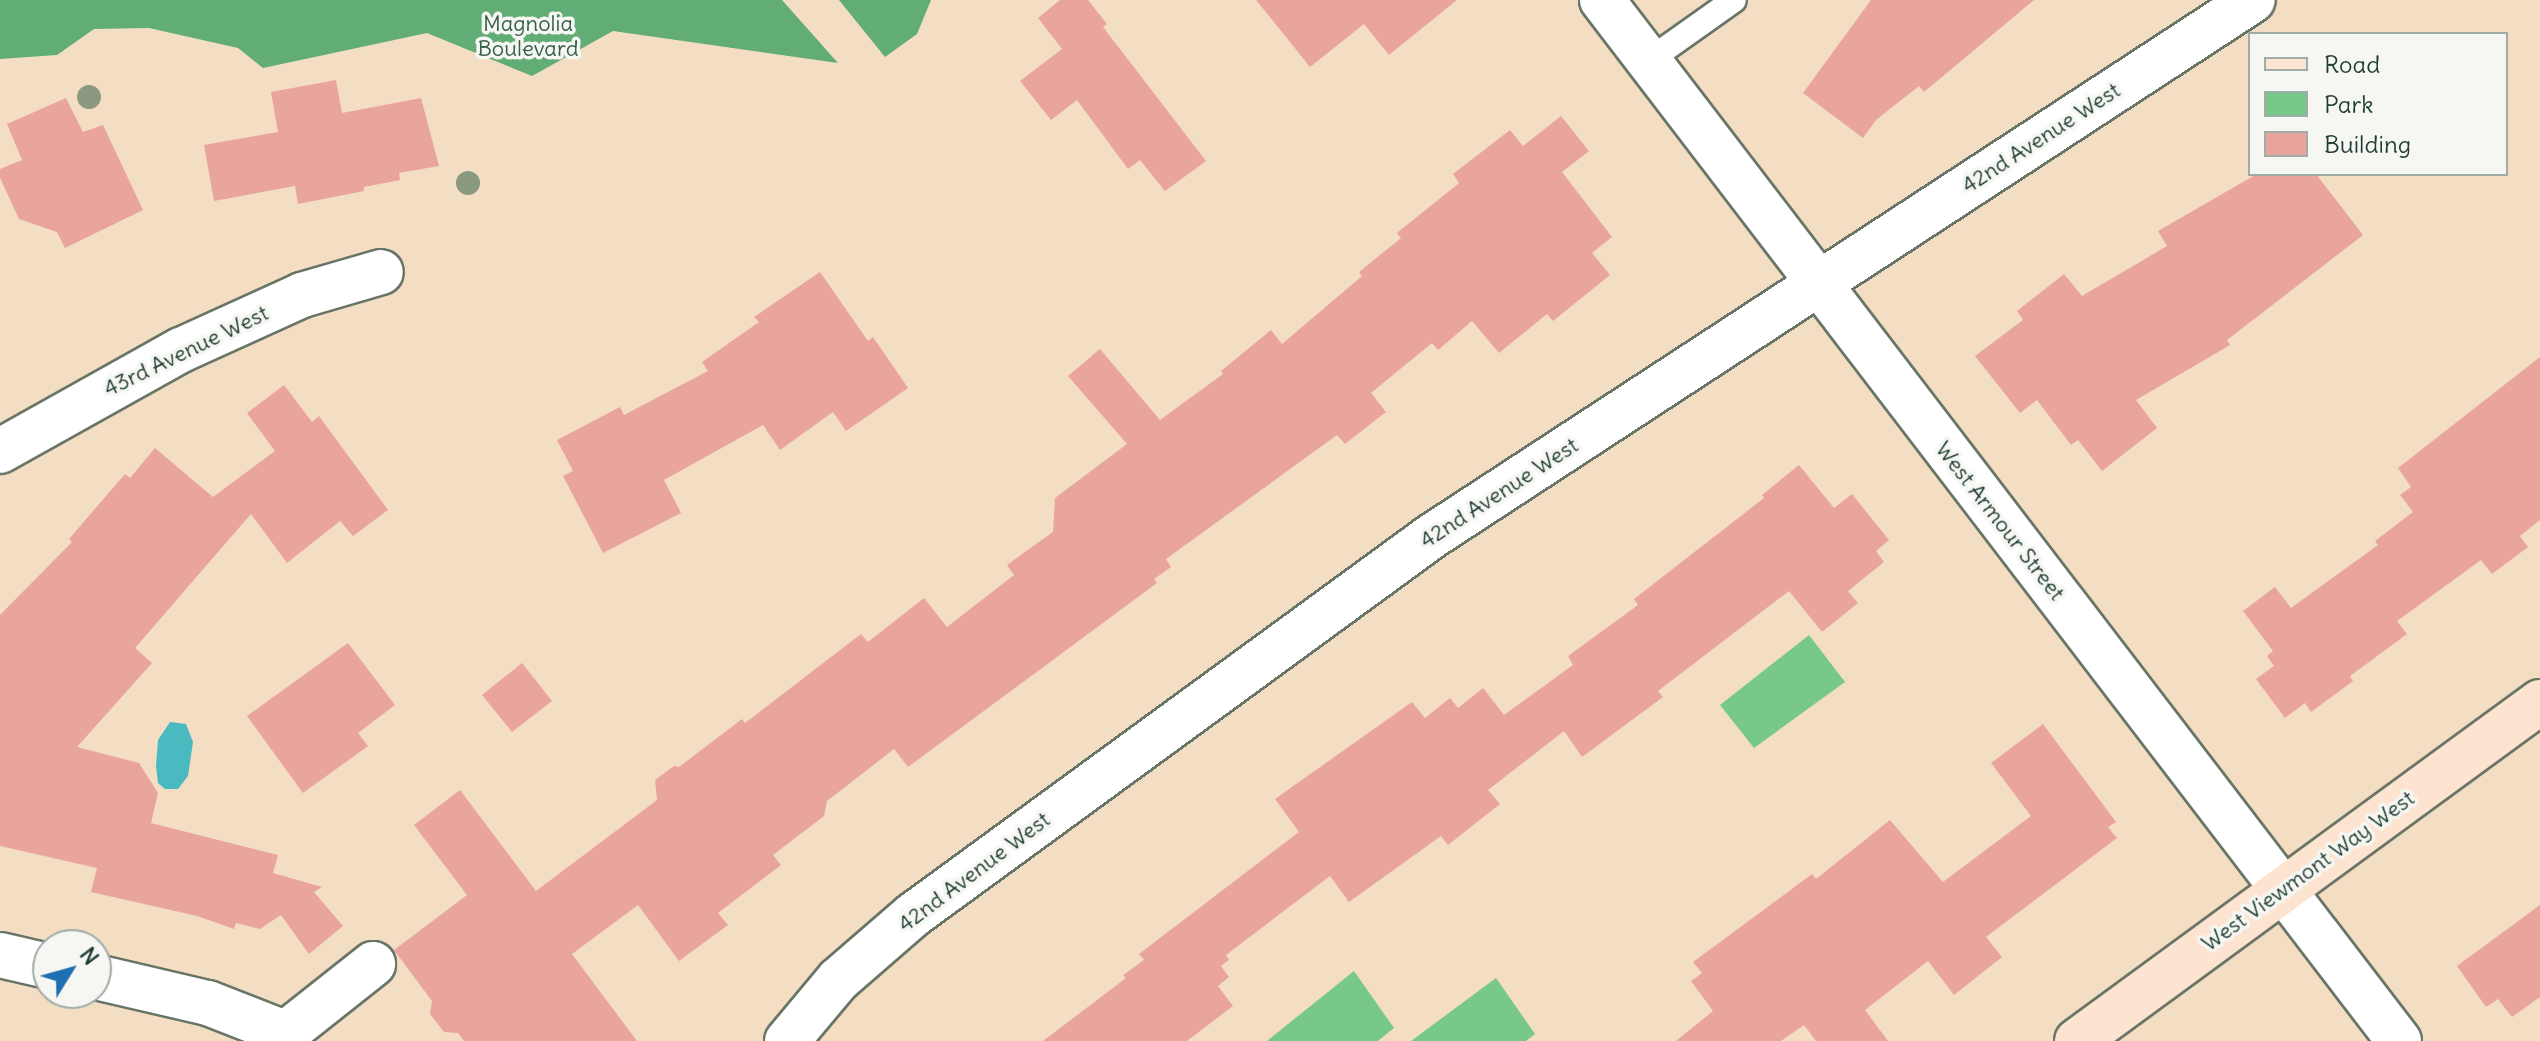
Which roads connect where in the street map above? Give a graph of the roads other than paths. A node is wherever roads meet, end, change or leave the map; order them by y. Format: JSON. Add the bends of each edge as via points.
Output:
{"nodes":[{"id":1,"x":1602,"y":0,"type":"edge"},
{"id":2,"x":1734,"y":0,"type":"edge"},
{"id":3,"x":2253,"y":0,"type":"edge"},
{"id":4,"x":1648,"y":61,"type":"junction"},
{"id":5,"x":381,"y":272,"type":"dead end"},
{"id":6,"x":1818,"y":284,"type":"junction"},
{"id":7,"x":0,"y":451,"type":"edge"},
{"id":8,"x":2540,"y":702,"type":"edge"},
{"id":9,"x":2283,"y":889,"type":"junction"},
{"id":10,"x":0,"y":955,"type":"edge"},
{"id":11,"x":32,"y":962,"type":"edge"},
{"id":12,"x":373,"y":964,"type":"dead end"},
{"id":13,"x":112,"y":981,"type":"edge"},
{"id":14,"x":280,"y":1037,"type":"edge"},
{"id":15,"x":787,"y":1041,"type":"edge"},
{"id":16,"x":2077,"y":1041,"type":"edge"},
{"id":17,"x":2399,"y":1041,"type":"edge"}],
"edges":[{"from":1,"to":4,"type":"street","name":"West Armour Street"},
{"from":2,"to":4,"type":"lane"},
{"from":3,"to":6,"type":"street","name":"42nd Avenue West"},
{"from":4,"to":6,"type":"street","name":"West Armour Street"},
{"from":5,"to":7,"type":"street","name":"43rd Avenue West","via":[[302,295],[181,350]]},
{"from":6,"to":9,"type":"street","name":"West Armour Street"},
{"from":6,"to":15,"type":"street","name":"42nd Avenue West","via":[[1432,536],[913,915],[838,980]]},
{"from":8,"to":9,"type":"street","name":"West Viewmont Way West"},
{"from":9,"to":16,"type":"street","name":"West Viewmont Way West"},
{"from":9,"to":17,"type":"street","name":"West Armour Street"},
{"from":10,"to":11,"type":"street"},
{"from":12,"to":14,"type":"street"},
{"from":13,"to":14,"type":"street","via":[[208,1003]]}]}
